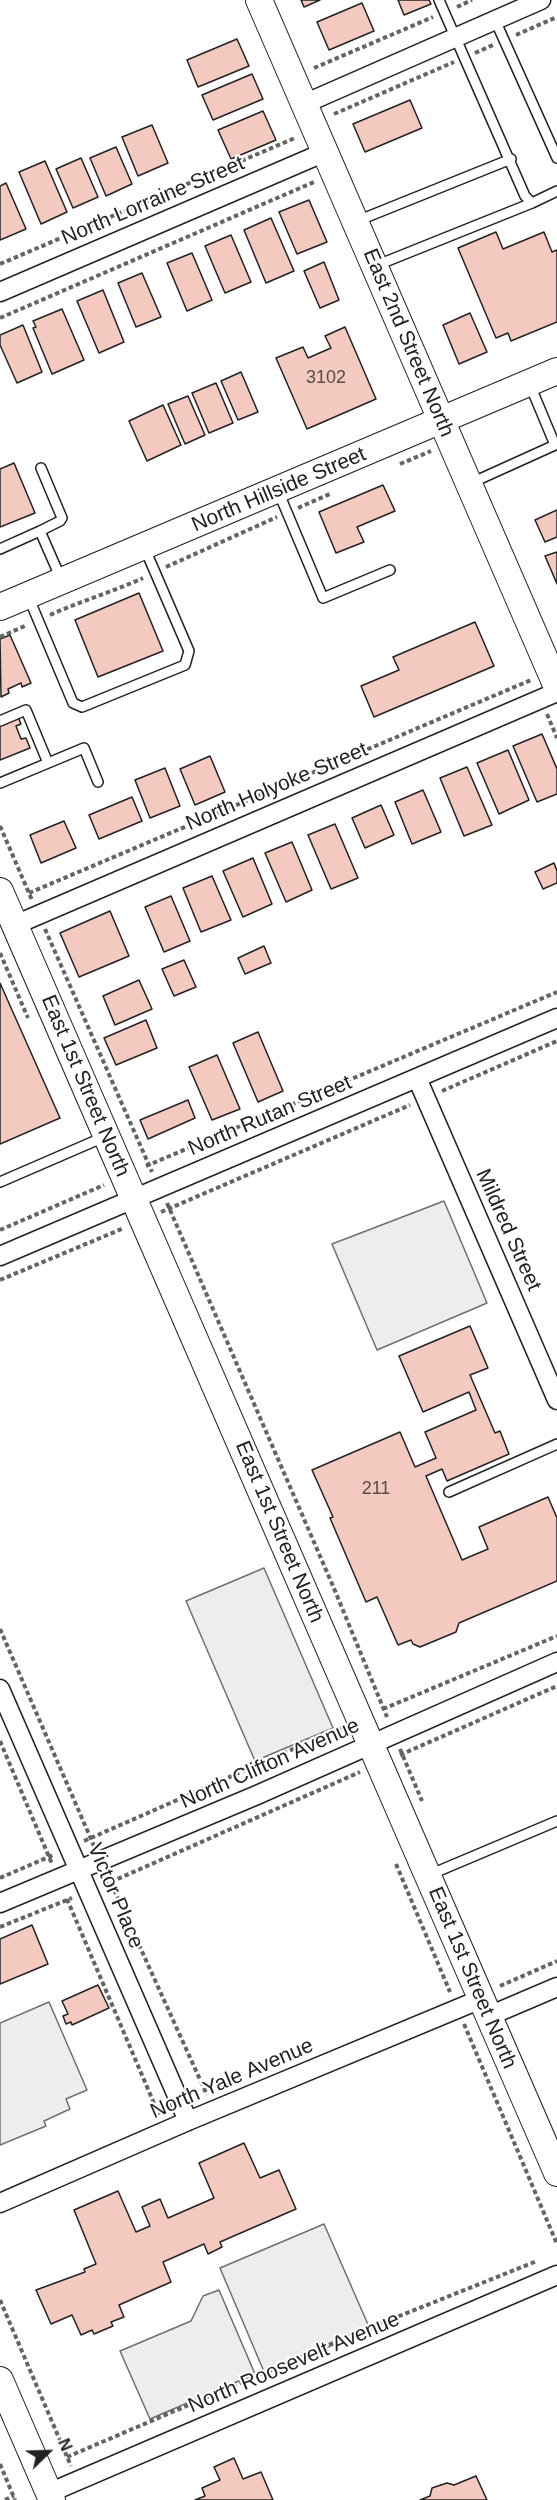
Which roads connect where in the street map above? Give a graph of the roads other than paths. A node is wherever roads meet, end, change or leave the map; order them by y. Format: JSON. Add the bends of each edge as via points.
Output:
{"nodes":[{"id":1,"x":259,"y":0,"type":"edge"},
{"id":2,"x":439,"y":0,"type":"edge"},
{"id":3,"x":541,"y":0,"type":"edge"},
{"id":4,"x":495,"y":20,"type":"junction"},
{"id":5,"x":456,"y":38,"type":"junction"},
{"id":6,"x":304,"y":104,"type":"junction"},
{"id":7,"x":325,"y":152,"type":"junction"},
{"id":8,"x":557,"y":158,"type":"edge"},
{"id":9,"x":511,"y":159,"type":"junction"},
{"id":10,"x":557,"y":191,"type":"edge"},
{"id":11,"x":532,"y":203,"type":"junction"},
{"id":12,"x":355,"y":221,"type":"junction"},
{"id":13,"x":374,"y":266,"type":"junction"},
{"id":14,"x":0,"y":292,"type":"edge"},
{"id":15,"x":557,"y":371,"type":"edge"},
{"id":16,"x":530,"y":383,"type":"junction"},
{"id":17,"x":442,"y":421,"type":"junction"},
{"id":18,"x":41,"y":468,"type":"dead end"},
{"id":19,"x":469,"y":483,"type":"junction"},
{"id":20,"x":283,"y":502,"type":"junction"},
{"id":21,"x":40,"y":531,"type":"junction"},
{"id":22,"x":144,"y":546,"type":"junction"},
{"id":23,"x":0,"y":549,"type":"edge"},
{"id":24,"x":390,"y":570,"type":"dead end"},
{"id":25,"x":62,"y":581,"type":"junction"},
{"id":26,"x":28,"y":595,"type":"junction"},
{"id":27,"x":0,"y":607,"type":"edge"},
{"id":28,"x":557,"y":687,"type":"edge"},
{"id":29,"x":557,"y":692,"type":"edge"},
{"id":30,"x":0,"y":721,"type":"edge"},
{"id":31,"x":48,"y":763,"type":"junction"},
{"id":32,"x":98,"y":782,"type":"dead end"},
{"id":33,"x":0,"y":783,"type":"edge"},
{"id":34,"x":0,"y":891,"type":"edge"},
{"id":35,"x":15,"y":925,"type":"junction"},
{"id":36,"x":557,"y":1017,"type":"edge"},
{"id":37,"x":417,"y":1078,"type":"junction"},
{"id":38,"x":106,"y":1136,"type":"junction"},
{"id":39,"x":0,"y":1182,"type":"edge"},
{"id":40,"x":134,"y":1198,"type":"junction"},
{"id":41,"x":0,"y":1256,"type":"edge"},
{"id":42,"x":557,"y":1400,"type":"edge"},
{"id":43,"x":557,"y":1444,"type":"edge"},
{"id":44,"x":449,"y":1492,"type":"dead end"},
{"id":45,"x":557,"y":1662,"type":"edge"},
{"id":46,"x":0,"y":1689,"type":"edge"},
{"id":47,"x":375,"y":1754,"type":"junction"},
{"id":48,"x":557,"y":1821,"type":"edge"},
{"id":49,"x":79,"y":1870,"type":"junction"},
{"id":50,"x":428,"y":1875,"type":"junction"},
{"id":51,"x":0,"y":1903,"type":"edge"},
{"id":52,"x":557,"y":1987,"type":"edge"},
{"id":53,"x":493,"y":2012,"type":"junction"},
{"id":54,"x":188,"y":2121,"type":"junction"},
{"id":55,"x":557,"y":2173,"type":"edge"},
{"id":56,"x":0,"y":2204,"type":"edge"},
{"id":57,"x":557,"y":2275,"type":"edge"},
{"id":58,"x":0,"y":2380,"type":"edge"},
{"id":59,"x":50,"y":2496,"type":"edge"}],
"edges":[{"from":1,"to":6,"type":"street","name":"East 2nd Street North"},
{"from":2,"to":5,"type":"lane"},
{"from":3,"to":4,"type":"street"},
{"from":4,"to":5,"type":"street"},
{"from":4,"to":8,"type":"lane"},
{"from":5,"to":6,"type":"street"},
{"from":5,"to":9,"type":"lane"},
{"from":6,"to":7,"type":"street","name":"East 2nd Street North"},
{"from":7,"to":12,"type":"street","name":"East 2nd Street North"},
{"from":7,"to":14,"type":"street","name":"North Lorraine Street"},
{"from":9,"to":11,"type":"lane","via":[[525,196]]},
{"from":9,"to":12,"type":"lane"},
{"from":10,"to":11,"type":"lane"},
{"from":11,"to":13,"type":"lane"},
{"from":12,"to":13,"type":"street","name":"East 2nd Street North"},
{"from":13,"to":17,"type":"street","name":"East 2nd Street North"},
{"from":15,"to":16,"type":"street","name":"North Hillside Street"},
{"from":16,"to":17,"type":"street","name":"North Hillside Street"},
{"from":16,"to":19,"type":"lane","via":[[555,445]]},
{"from":17,"to":19,"type":"street","name":"East 2nd Street North"},
{"from":17,"to":20,"type":"street","name":"North Hillside Street"},
{"from":18,"to":21,"type":"lane","via":[[62,518]]},
{"from":19,"to":28,"type":"street","name":"East 2nd Street North"},
{"from":20,"to":22,"type":"street","name":"North Hillside Street"},
{"from":20,"to":24,"type":"lane","via":[[323,598]]},
{"from":21,"to":23,"type":"lane"},
{"from":21,"to":25,"type":"lane"},
{"from":22,"to":25,"type":"street","name":"North Hillside Street"},
{"from":22,"to":26,"type":"lane","via":[[189,651],[185,665],[82,707],[73,704]]},
{"from":25,"to":26,"type":"street","name":"North Hillside Street"},
{"from":26,"to":27,"type":"street","name":"North Hillside Street"},
{"from":29,"to":35,"type":"street","name":"North Holyoke Street"},
{"from":30,"to":31,"type":"lane","via":[[27,710]]},
{"from":31,"to":32,"type":"lane","via":[[84,748]]},
{"from":31,"to":33,"type":"lane"},
{"from":34,"to":35,"type":"street","name":"East 1st Street North"},
{"from":35,"to":38,"type":"street","name":"East 1st Street North"},
{"from":36,"to":37,"type":"street","name":"North Rutan Street"},
{"from":37,"to":40,"type":"street","name":"North Rutan Street"},
{"from":37,"to":42,"type":"street","name":"Mildred Street"},
{"from":38,"to":39,"type":"lane"},
{"from":38,"to":40,"type":"street","name":"East 1st Street North"},
{"from":40,"to":41,"type":"street","name":"North Rutan Street"},
{"from":40,"to":47,"type":"street","name":"East 1st Street North"},
{"from":43,"to":44,"type":"lane"},
{"from":45,"to":47,"type":"street","name":"North Clifton Avenue","via":[[394,1734]]},
{"from":46,"to":49,"type":"street","name":"Victor Place"},
{"from":47,"to":49,"type":"street","name":"North Clifton Avenue"},
{"from":47,"to":50,"type":"street","name":"East 1st Street North"},
{"from":48,"to":50,"type":"lane"},
{"from":49,"to":51,"type":"street","name":"North Clifton Avenue"},
{"from":49,"to":54,"type":"street","name":"Victor Place"},
{"from":50,"to":53,"type":"street","name":"East 1st Street North"},
{"from":52,"to":53,"type":"street","name":"North Yale Avenue"},
{"from":53,"to":54,"type":"street","name":"North Yale Avenue"},
{"from":53,"to":55,"type":"street","name":"East 1st Street North"},
{"from":54,"to":56,"type":"street","name":"North Yale Avenue"},
{"from":57,"to":59,"type":"street","name":"North Roosevelt Avenue"},
{"from":58,"to":59,"type":"street"}]}
